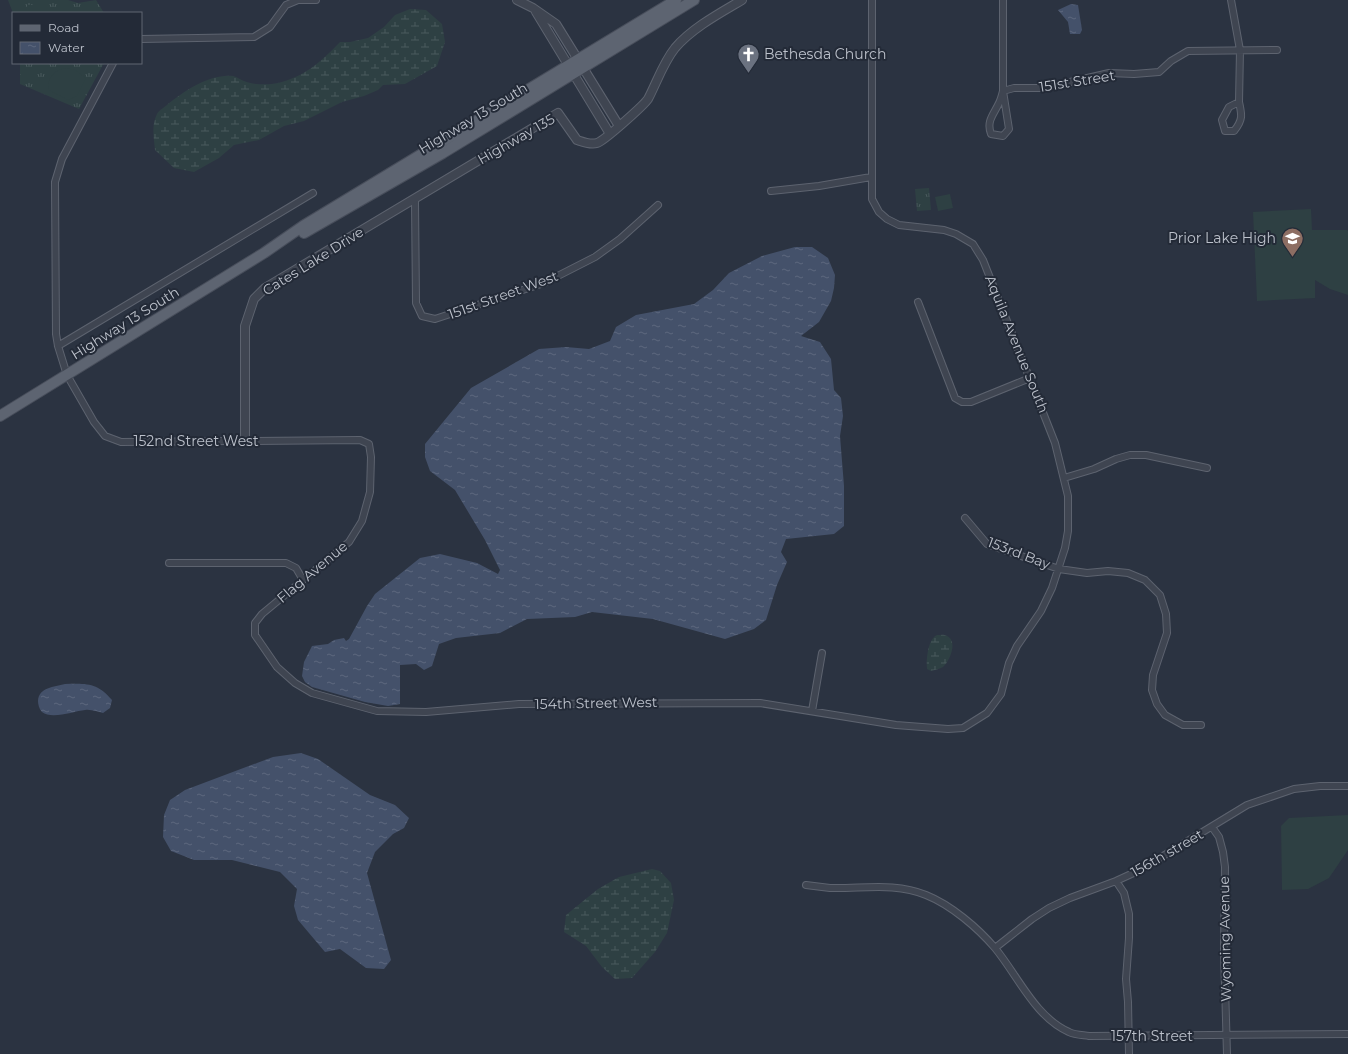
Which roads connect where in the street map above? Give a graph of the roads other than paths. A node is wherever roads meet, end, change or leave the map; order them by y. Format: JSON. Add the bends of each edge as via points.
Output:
{"nodes":[{"id":1,"x":316,"y":0,"type":"edge"},
{"id":2,"x":676,"y":0,"type":"edge"},
{"id":3,"x":694,"y":0,"type":"edge"},
{"id":4,"x":742,"y":0,"type":"edge"},
{"id":5,"x":872,"y":0,"type":"edge"},
{"id":6,"x":1003,"y":0,"type":"edge"},
{"id":7,"x":1232,"y":0,"type":"edge"},
{"id":8,"x":523,"y":1,"type":"edge"},
{"id":9,"x":533,"y":8,"type":"junction"},
{"id":10,"x":142,"y":38,"type":"edge"},
{"id":11,"x":1240,"y":50,"type":"junction"},
{"id":12,"x":1277,"y":50,"type":"dead end"},
{"id":13,"x":581,"y":63,"type":"junction"},
{"id":14,"x":112,"y":64,"type":"edge"},
{"id":15,"x":570,"y":70,"type":"junction"},
{"id":16,"x":1003,"y":91,"type":"junction"},
{"id":17,"x":1239,"y":102,"type":"junction"},
{"id":18,"x":619,"y":126,"type":"junction"},
{"id":19,"x":610,"y":134,"type":"junction"},
{"id":20,"x":871,"y":177,"type":"junction"},
{"id":21,"x":771,"y":190,"type":"dead end"},
{"id":22,"x":313,"y":193,"type":"dead end"},
{"id":23,"x":415,"y":200,"type":"junction"},
{"id":24,"x":658,"y":205,"type":"dead end"},
{"id":25,"x":918,"y":302,"type":"dead end"},
{"id":26,"x":58,"y":346,"type":"junction"},
{"id":27,"x":67,"y":375,"type":"junction"},
{"id":28,"x":1030,"y":378,"type":"junction"},
{"id":29,"x":0,"y":416,"type":"edge"},
{"id":30,"x":360,"y":440,"type":"joint"},
{"id":31,"x":245,"y":441,"type":"junction"},
{"id":32,"x":1207,"y":468,"type":"dead end"},
{"id":33,"x":1064,"y":478,"type":"junction"},
{"id":34,"x":965,"y":518,"type":"dead end"},
{"id":35,"x":170,"y":563,"type":"dead end"},
{"id":36,"x":1059,"y":569,"type":"junction"},
{"id":37,"x":303,"y":580,"type":"junction"},
{"id":38,"x":255,"y":635,"type":"joint"},
{"id":39,"x":822,"y":654,"type":"dead end"},
{"id":40,"x":812,"y":711,"type":"junction"},
{"id":41,"x":1202,"y":725,"type":"dead end"},
{"id":42,"x":963,"y":728,"type":"joint"},
{"id":43,"x":1348,"y":786,"type":"edge"},
{"id":44,"x":1212,"y":827,"type":"junction"},
{"id":45,"x":1116,"y":881,"type":"junction"},
{"id":46,"x":806,"y":885,"type":"dead end"},
{"id":47,"x":995,"y":948,"type":"junction"},
{"id":48,"x":1348,"y":1034,"type":"edge"},
{"id":49,"x":1129,"y":1035,"type":"junction"},
{"id":50,"x":1227,"y":1035,"type":"junction"},
{"id":51,"x":1129,"y":1054,"type":"edge"},
{"id":52,"x":1227,"y":1054,"type":"edge"}],
"edges":[{"from":1,"to":10,"type":"street","via":[[298,0],[286,5],[270,27],[254,37]]},
{"from":2,"to":13,"type":"main road","name":"Highway 13 South"},
{"from":3,"to":13,"type":"main road","name":"Highway 13 South"},
{"from":4,"to":18,"type":"street","name":"Highway 135","via":[[716,15],[675,48],[647,100]]},
{"from":5,"to":20,"type":"street","name":"Aquila Avenue South"},
{"from":6,"to":16,"type":"street"},
{"from":7,"to":11,"type":"street"},
{"from":8,"to":9,"type":"street"},
{"from":9,"to":13,"type":"street","via":[[556,24]]},
{"from":9,"to":15,"type":"street"},
{"from":11,"to":12,"type":"street","name":"151st Street"},
{"from":11,"to":16,"type":"street","name":"151st Street","via":[[1188,51],[1159,72],[1109,73],[1044,88],[1014,88]]},
{"from":11,"to":17,"type":"street"},
{"from":13,"to":15,"type":"main road","name":"Highway 13 South"},
{"from":13,"to":18,"type":"street"},
{"from":14,"to":26,"type":"street","name":"152nd Street West","via":[[62,159],[55,182]]},
{"from":15,"to":19,"type":"street"},
{"from":15,"to":27,"type":"main road","name":"Highway 13 South","via":[[372,194],[264,253]]},
{"from":16,"to":16,"type":"street","via":[[999,104],[991,115],[989,128],[991,134],[1003,136],[1009,130]]},
{"from":17,"to":17,"type":"street","via":[[1229,107],[1222,120],[1225,131],[1234,131],[1240,123],[1242,113]]},
{"from":18,"to":19,"type":"street","name":"Highway 135"},
{"from":19,"to":23,"type":"street","name":"Highway 135","via":[[599,143],[589,144],[576,140],[558,113]]},
{"from":20,"to":21,"type":"street","via":[[819,186]]},
{"from":20,"to":28,"type":"street","name":"Aquila Avenue South","via":[[872,199],[879,212],[887,219],[899,225],[944,230],[973,244],[984,260]]},
{"from":22,"to":26,"type":"street"},
{"from":23,"to":24,"type":"street","name":"151st Street West","via":[[416,303],[422,316],[435,319],[544,283],[595,256],[620,239]]},
{"from":23,"to":31,"type":"street","name":"Cates Lake Drive","via":[[265,288],[254,299],[245,326]]},
{"from":25,"to":28,"type":"street","via":[[955,398],[962,402],[971,402]]},
{"from":26,"to":27,"type":"street","name":"152nd Street West"},
{"from":27,"to":29,"type":"main road","name":"Highway 13 South"},
{"from":27,"to":31,"type":"street","name":"152nd Street West","via":[[105,436],[121,442]]},
{"from":28,"to":33,"type":"street","name":"Aquila Avenue South","via":[[1055,443]]},
{"from":30,"to":31,"type":"street","name":"152nd Street West"},
{"from":30,"to":37,"type":"street","name":"Flag Avenue","via":[[369,444],[371,458],[370,492],[362,521],[349,542]]},
{"from":32,"to":33,"type":"street","via":[[1146,455],[1130,455]]},
{"from":33,"to":36,"type":"street","name":"Aquila Avenue South","via":[[1068,496],[1068,531]]},
{"from":34,"to":36,"type":"street","name":"153rd Bay","via":[[987,544]]},
{"from":35,"to":37,"type":"street","via":[[286,563],[296,568]]},
{"from":36,"to":41,"type":"street","name":"153rd Bay","via":[[1087,573],[1108,570],[1128,573],[1145,580],[1160,595],[1166,614],[1167,633],[1153,675],[1152,690],[1156,704],[1165,715],[1183,725]]},
{"from":36,"to":42,"type":"street","name":"Aquila Avenue South","via":[[1041,611],[1017,646],[1009,663],[1001,694],[987,713]]},
{"from":37,"to":38,"type":"street","name":"Flag Avenue","via":[[255,622]]},
{"from":38,"to":40,"type":"street","name":"154th Street West","via":[[277,667],[295,683],[312,693],[377,711],[426,712],[520,704],[760,703]]},
{"from":39,"to":40,"type":"street"},
{"from":40,"to":42,"type":"street","name":"154th Street West","via":[[896,725]]},
{"from":43,"to":44,"type":"street","name":"156th street","via":[[1294,789],[1247,805]]},
{"from":44,"to":45,"type":"street","name":"156th street","via":[[1140,870]]},
{"from":44,"to":50,"type":"street","name":"Wyoming Avenue","via":[[1219,837],[1225,867]]},
{"from":45,"to":47,"type":"street","name":"156th street","via":[[1049,908]]},
{"from":45,"to":49,"type":"street","via":[[1124,893],[1129,914],[1126,979]]},
{"from":46,"to":47,"type":"street","name":"157th Street","via":[[830,888],[891,887],[926,895],[951,908]]},
{"from":47,"to":49,"type":"street","name":"157th Street","via":[[1054,1024],[1070,1033],[1090,1036]]},
{"from":48,"to":50,"type":"street","name":"157th Street"},
{"from":49,"to":50,"type":"street","name":"157th Street"},
{"from":49,"to":51,"type":"street"},
{"from":50,"to":52,"type":"street","name":"Wyoming Avenue"}]}
